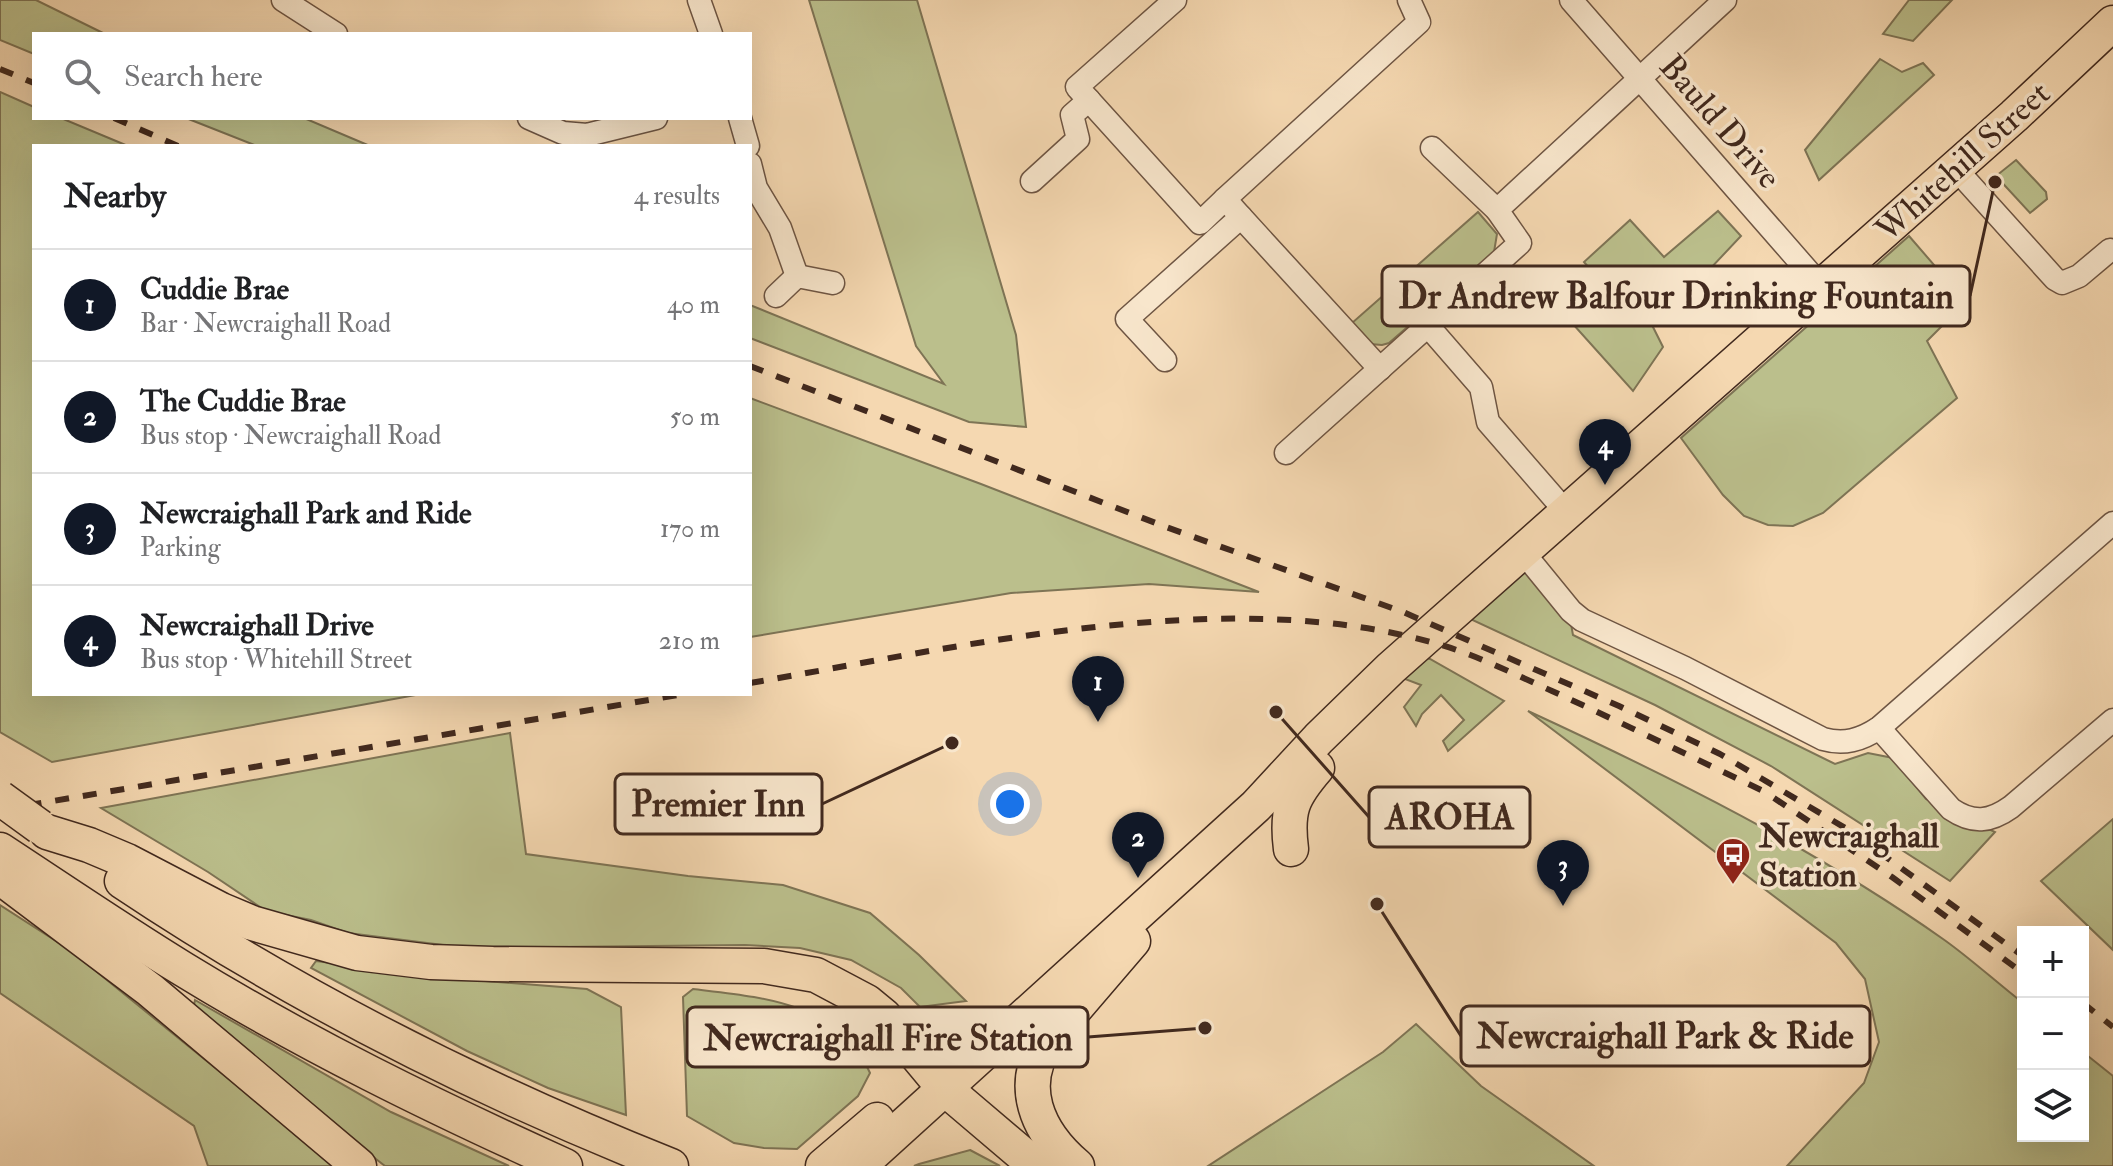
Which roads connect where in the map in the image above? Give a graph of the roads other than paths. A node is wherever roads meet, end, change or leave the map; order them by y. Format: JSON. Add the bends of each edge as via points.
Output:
{"nodes":[{"id":1,"x":283,"y":0,"type":"edge"},
{"id":2,"x":699,"y":0,"type":"edge"},
{"id":3,"x":1175,"y":0,"type":"edge"},
{"id":4,"x":1409,"y":0,"type":"edge"},
{"id":5,"x":1571,"y":0,"type":"edge"},
{"id":6,"x":1725,"y":0,"type":"edge"},
{"id":7,"x":2113,"y":23,"type":"edge"},
{"id":8,"x":333,"y":32,"type":"edge"},
{"id":9,"x":710,"y":32,"type":"edge"},
{"id":10,"x":1639,"y":80,"type":"junction"},
{"id":11,"x":1089,"y":100,"type":"junction"},
{"id":12,"x":534,"y":120,"type":"edge"},
{"id":13,"x":648,"y":120,"type":"edge"},
{"id":14,"x":741,"y":120,"type":"edge"},
{"id":15,"x":747,"y":144,"type":"edge"},
{"id":16,"x":1432,"y":148,"type":"dead end"},
{"id":17,"x":1955,"y":168,"type":"junction"},
{"id":18,"x":752,"y":172,"type":"edge"},
{"id":19,"x":1032,"y":181,"type":"dead end"},
{"id":20,"x":1225,"y":199,"type":"junction"},
{"id":21,"x":1497,"y":210,"type":"junction"},
{"id":22,"x":1241,"y":217,"type":"junction"},
{"id":23,"x":2110,"y":250,"type":"dead end"},
{"id":24,"x":797,"y":276,"type":"junction"},
{"id":25,"x":833,"y":283,"type":"dead end"},
{"id":26,"x":1821,"y":286,"type":"junction"},
{"id":27,"x":776,"y":296,"type":"dead end"},
{"id":28,"x":1428,"y":326,"type":"junction"},
{"id":29,"x":1165,"y":360,"type":"dead end"},
{"id":30,"x":1380,"y":369,"type":"junction"},
{"id":31,"x":1286,"y":453,"type":"dead end"},
{"id":32,"x":1567,"y":513,"type":"junction"},
{"id":33,"x":2113,"y":523,"type":"edge"},
{"id":34,"x":1522,"y":551,"type":"junction"},
{"id":35,"x":1354,"y":704,"type":"junction"},
{"id":36,"x":2113,"y":720,"type":"edge"},
{"id":37,"x":1879,"y":728,"type":"junction"},
{"id":38,"x":0,"y":798,"type":"edge"},
{"id":39,"x":44,"y":830,"type":"junction"},
{"id":40,"x":1291,"y":849,"type":"dead end"},
{"id":41,"x":0,"y":850,"type":"edge"},
{"id":42,"x":1188,"y":868,"type":"junction"},
{"id":43,"x":0,"y":877,"type":"edge"},
{"id":44,"x":938,"y":1080,"type":"junction"},
{"id":45,"x":359,"y":1166,"type":"edge"},
{"id":46,"x":565,"y":1166,"type":"edge"},
{"id":47,"x":671,"y":1166,"type":"edge"},
{"id":48,"x":823,"y":1166,"type":"edge"},
{"id":49,"x":859,"y":1166,"type":"edge"},
{"id":50,"x":1036,"y":1166,"type":"edge"},
{"id":51,"x":1077,"y":1166,"type":"edge"}],
"edges":[{"from":1,"to":8,"type":"street"},
{"from":2,"to":9,"type":"street"},
{"from":3,"to":11,"type":"street","via":[[1077,87]]},
{"from":4,"to":20,"type":"street","via":[[1419,22]]},
{"from":5,"to":10,"type":"street","name":"Bauld Drive"},
{"from":6,"to":10,"type":"street"},
{"from":7,"to":17,"type":"main road","name":"Whitehill Street"},
{"from":10,"to":21,"type":"street"},
{"from":10,"to":26,"type":"street","name":"Bauld Drive"},
{"from":11,"to":19,"type":"street","via":[[1072,115],[1078,139]]},
{"from":11,"to":20,"type":"street","via":[[1200,223]]},
{"from":12,"to":13,"type":"street","via":[[563,133],[587,135]]},
{"from":14,"to":15,"type":"street"},
{"from":16,"to":21,"type":"street"},
{"from":17,"to":23,"type":"street","via":[[2062,283]]},
{"from":17,"to":26,"type":"main road","name":"Whitehill Street"},
{"from":18,"to":24,"type":"street"},
{"from":20,"to":22,"type":"street"},
{"from":21,"to":28,"type":"street","via":[[1520,243]]},
{"from":22,"to":29,"type":"street","via":[[1127,319]]},
{"from":22,"to":30,"type":"street"},
{"from":24,"to":25,"type":"street"},
{"from":24,"to":27,"type":"street"},
{"from":26,"to":32,"type":"main road","name":"Whitehill Street"},
{"from":28,"to":30,"type":"street"},
{"from":28,"to":32,"type":"street","via":[[1481,387],[1488,422]]},
{"from":30,"to":31,"type":"street"},
{"from":32,"to":34,"type":"main road","name":"Whitehill Street"},
{"from":33,"to":37,"type":"street"},
{"from":34,"to":35,"type":"main road","name":"Whitehill Street"},
{"from":34,"to":37,"type":"street","via":[[1582,620],[1823,739],[1853,741]]},
{"from":35,"to":40,"type":"main road","via":[[1346,735],[1291,802]]},
{"from":35,"to":42,"type":"main road","name":"Whitehill Street"},
{"from":36,"to":37,"type":"street","via":[[2011,807],[1981,821],[1951,809]]},
{"from":38,"to":39,"type":"main road","bridge":true},
{"from":39,"to":44,"type":"main road","via":[[127,861],[252,923],[357,953],[462,963],[764,966],[816,975],[884,1016]]},
{"from":39,"to":47,"type":"main road","via":[[239,955],[366,1026],[524,1104]]},
{"from":41,"to":46,"type":"main road","via":[[183,969],[297,1035]]},
{"from":42,"to":44,"type":"main road","name":"Whitehill Street"},
{"from":42,"to":51,"type":"main road","via":[[1171,900],[1039,1053],[1033,1071],[1038,1115]]},
{"from":43,"to":45,"type":"main road","via":[[150,990]]},
{"from":44,"to":48,"type":"main road"},
{"from":44,"to":49,"type":"main road"},
{"from":44,"to":50,"type":"main road"}]}
